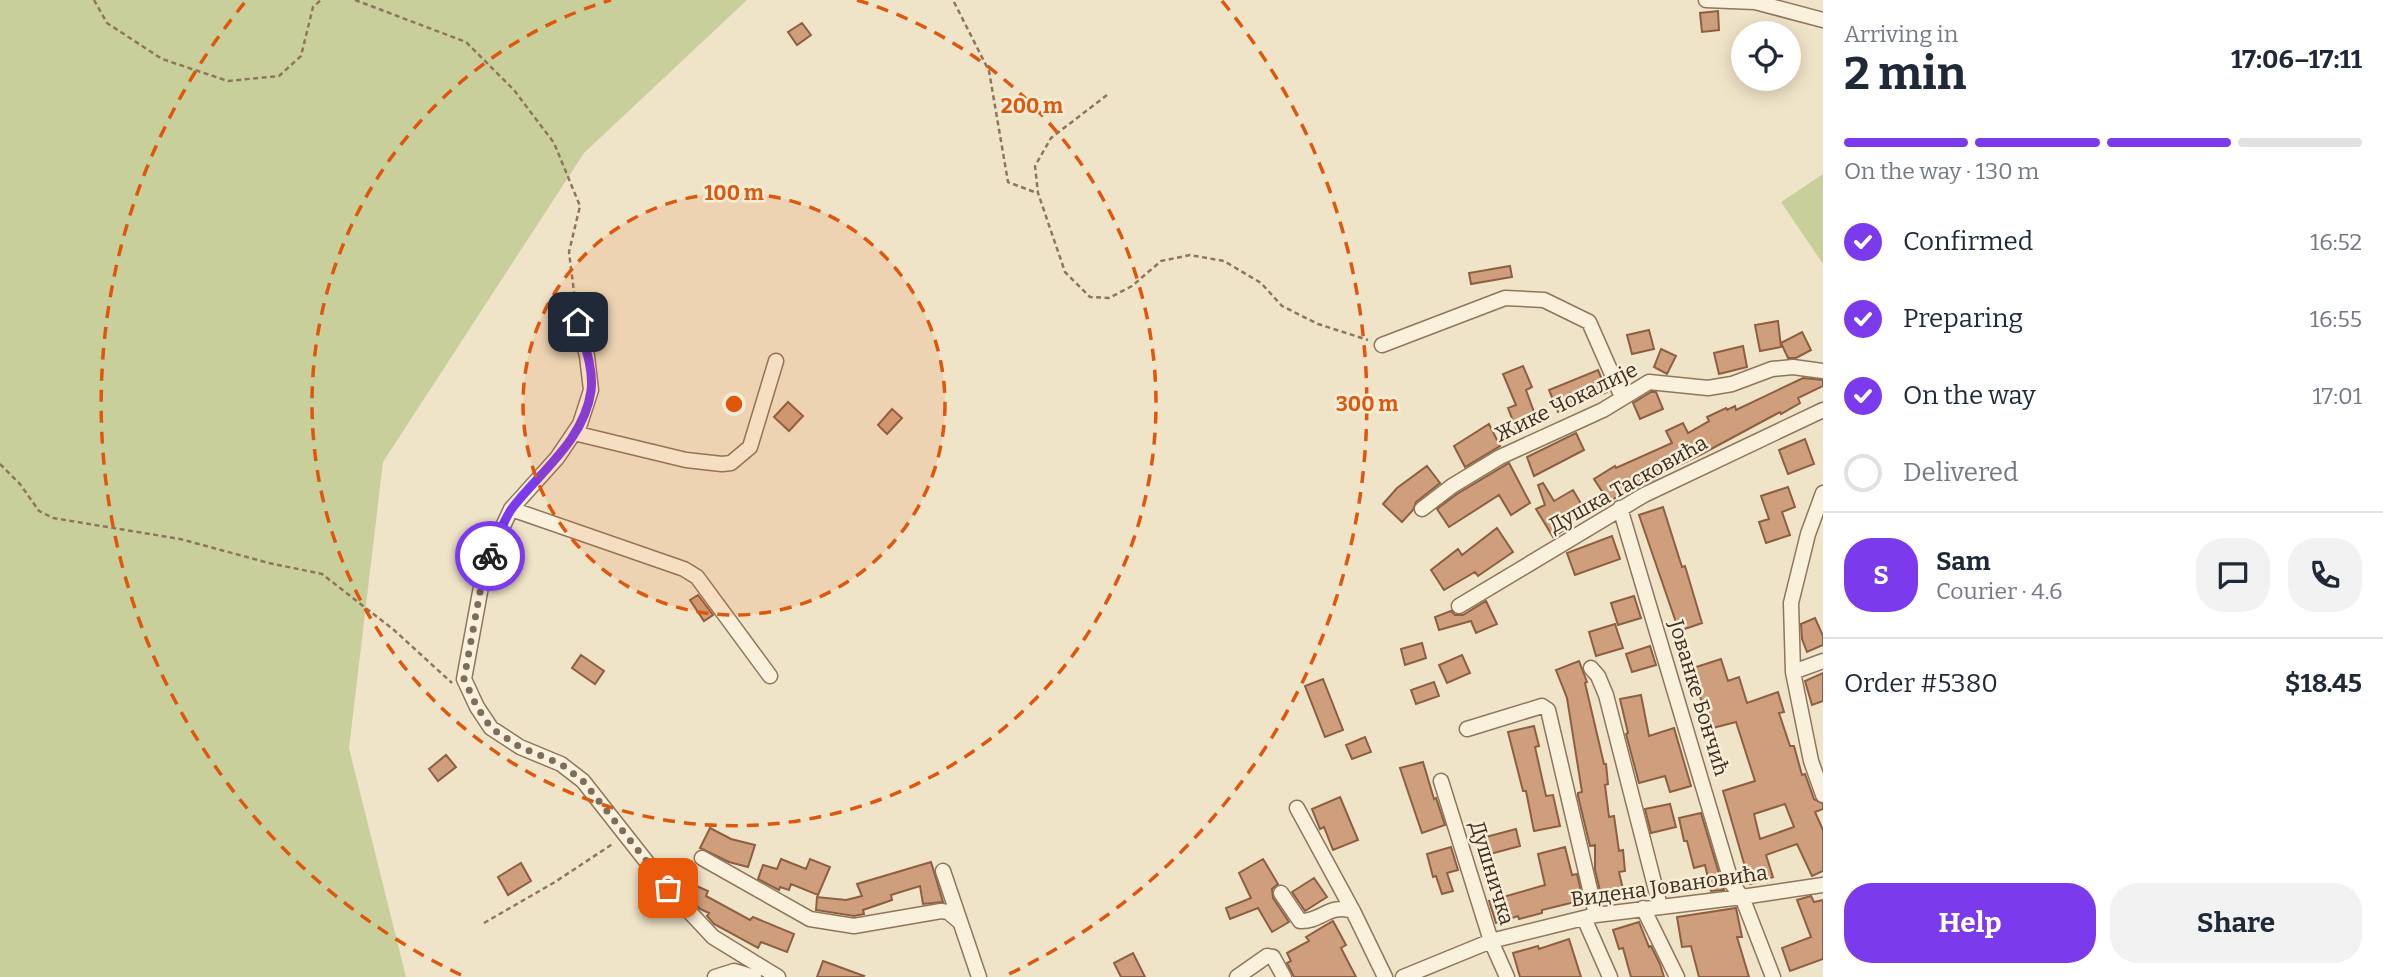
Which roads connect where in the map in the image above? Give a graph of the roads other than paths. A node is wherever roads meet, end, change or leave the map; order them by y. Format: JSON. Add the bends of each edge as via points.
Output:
{"nodes":[{"id":1,"x":1706,"y":0,"type":"edge"},
{"id":2,"x":1823,"y":20,"type":"edge"},
{"id":3,"x":578,"y":322,"type":"road end"},
{"id":4,"x":1382,"y":345,"type":"road end"},
{"id":5,"x":776,"y":361,"type":"dead end"},
{"id":6,"x":1823,"y":371,"type":"edge"},
{"id":7,"x":1622,"y":397,"type":"junction"},
{"id":8,"x":1823,"y":410,"type":"edge"},
{"id":9,"x":574,"y":433,"type":"junction"},
{"id":10,"x":1823,"y":493,"type":"edge"},
{"id":11,"x":1620,"y":508,"type":"junction"},
{"id":12,"x":511,"y":509,"type":"junction"},
{"id":13,"x":1422,"y":509,"type":"dead end"},
{"id":14,"x":1823,"y":528,"type":"edge"},
{"id":15,"x":1808,"y":534,"type":"junction"},
{"id":16,"x":1460,"y":606,"type":"dead end"},
{"id":17,"x":1823,"y":661,"type":"edge"},
{"id":18,"x":1591,"y":668,"type":"dead end"},
{"id":19,"x":1793,"y":672,"type":"junction"},
{"id":20,"x":770,"y":676,"type":"dead end"},
{"id":21,"x":1467,"y":729,"type":"dead end"},
{"id":22,"x":1441,"y":781,"type":"dead end"},
{"id":23,"x":1823,"y":795,"type":"edge"},
{"id":24,"x":1297,"y":808,"type":"dead end"},
{"id":25,"x":702,"y":858,"type":"dead end"},
{"id":26,"x":943,"y":871,"type":"dead end"},
{"id":27,"x":1823,"y":885,"type":"edge"},
{"id":28,"x":1281,"y":893,"type":"dead end"},
{"id":29,"x":1742,"y":897,"type":"junction"},
{"id":30,"x":1660,"y":906,"type":"junction"},
{"id":31,"x":1643,"y":908,"type":"junction"},
{"id":32,"x":1353,"y":911,"type":"junction"},
{"id":33,"x":1590,"y":916,"type":"junction"},
{"id":34,"x":960,"y":922,"type":"junction"},
{"id":35,"x":1491,"y":941,"type":"junction"},
{"id":36,"x":716,"y":977,"type":"edge"},
{"id":37,"x":754,"y":977,"type":"edge"},
{"id":38,"x":778,"y":977,"type":"edge"},
{"id":39,"x":979,"y":977,"type":"edge"},
{"id":40,"x":1237,"y":977,"type":"edge"},
{"id":41,"x":1284,"y":977,"type":"edge"},
{"id":42,"x":1385,"y":977,"type":"edge"},
{"id":43,"x":1403,"y":977,"type":"edge"},
{"id":44,"x":1507,"y":977,"type":"edge"},
{"id":45,"x":1610,"y":977,"type":"edge"},
{"id":46,"x":1677,"y":977,"type":"edge"},
{"id":47,"x":1773,"y":977,"type":"edge"}],
"edges":[{"from":1,"to":2,"type":"street","via":[[1755,2]]},
{"from":3,"to":9,"type":"street","via":[[591,390]]},
{"from":4,"to":7,"type":"street","via":[[1505,298],[1544,300],[1589,321]]},
{"from":5,"to":9,"type":"street","via":[[750,447],[731,463],[686,460]]},
{"from":6,"to":7,"type":"street","name":"Жике Чокалије","via":[[1772,369],[1707,388],[1649,382]]},
{"from":7,"to":13,"type":"street","name":"Жике Чокалије","via":[[1500,457]]},
{"from":8,"to":11,"type":"street","name":"Душка Тасковића"},
{"from":9,"to":12,"type":"street"},
{"from":10,"to":15,"type":"street"},
{"from":11,"to":16,"type":"street","name":"Душка Тасковића"},
{"from":11,"to":29,"type":"street","name":"Јованке Бончић","via":[[1732,884]]},
{"from":12,"to":20,"type":"street","via":[[697,577]]},
{"from":12,"to":38,"type":"street","via":[[485,565],[464,679],[477,707],[491,728],[520,747],[561,764],[583,781],[713,937]]},
{"from":14,"to":15,"type":"street"},
{"from":15,"to":19,"type":"street","via":[[1791,603]]},
{"from":17,"to":19,"type":"street"},
{"from":18,"to":30,"type":"street","via":[[1606,695]]},
{"from":19,"to":23,"type":"street","via":[[1811,761]]},
{"from":21,"to":33,"type":"street","via":[[1542,706],[1548,710]]},
{"from":22,"to":35,"type":"street","name":"Душничка"},
{"from":24,"to":32,"type":"street"},
{"from":25,"to":34,"type":"street","via":[[810,919],[854,926],[940,911]]},
{"from":26,"to":34,"type":"street"},
{"from":27,"to":29,"type":"street","name":"Видена Јовановића"},
{"from":28,"to":32,"type":"street","via":[[1300,921],[1342,907]]},
{"from":29,"to":30,"type":"street","name":"Видена Јовановића"},
{"from":29,"to":47,"type":"street","name":"Јованке Бончић"},
{"from":30,"to":31,"type":"street","name":"Видена Јовановића"},
{"from":31,"to":33,"type":"street","name":"Видена Јовановића"},
{"from":31,"to":46,"type":"street"},
{"from":32,"to":42,"type":"street"},
{"from":33,"to":35,"type":"street","name":"Видена Јовановића"},
{"from":33,"to":45,"type":"street"},
{"from":34,"to":39,"type":"street"},
{"from":35,"to":43,"type":"street","name":"Видена Јовановића"},
{"from":35,"to":44,"type":"street","name":"Душничка"},
{"from":36,"to":37,"type":"street","via":[[734,971]]},
{"from":40,"to":41,"type":"street","via":[[1267,956],[1273,957]]}]}
